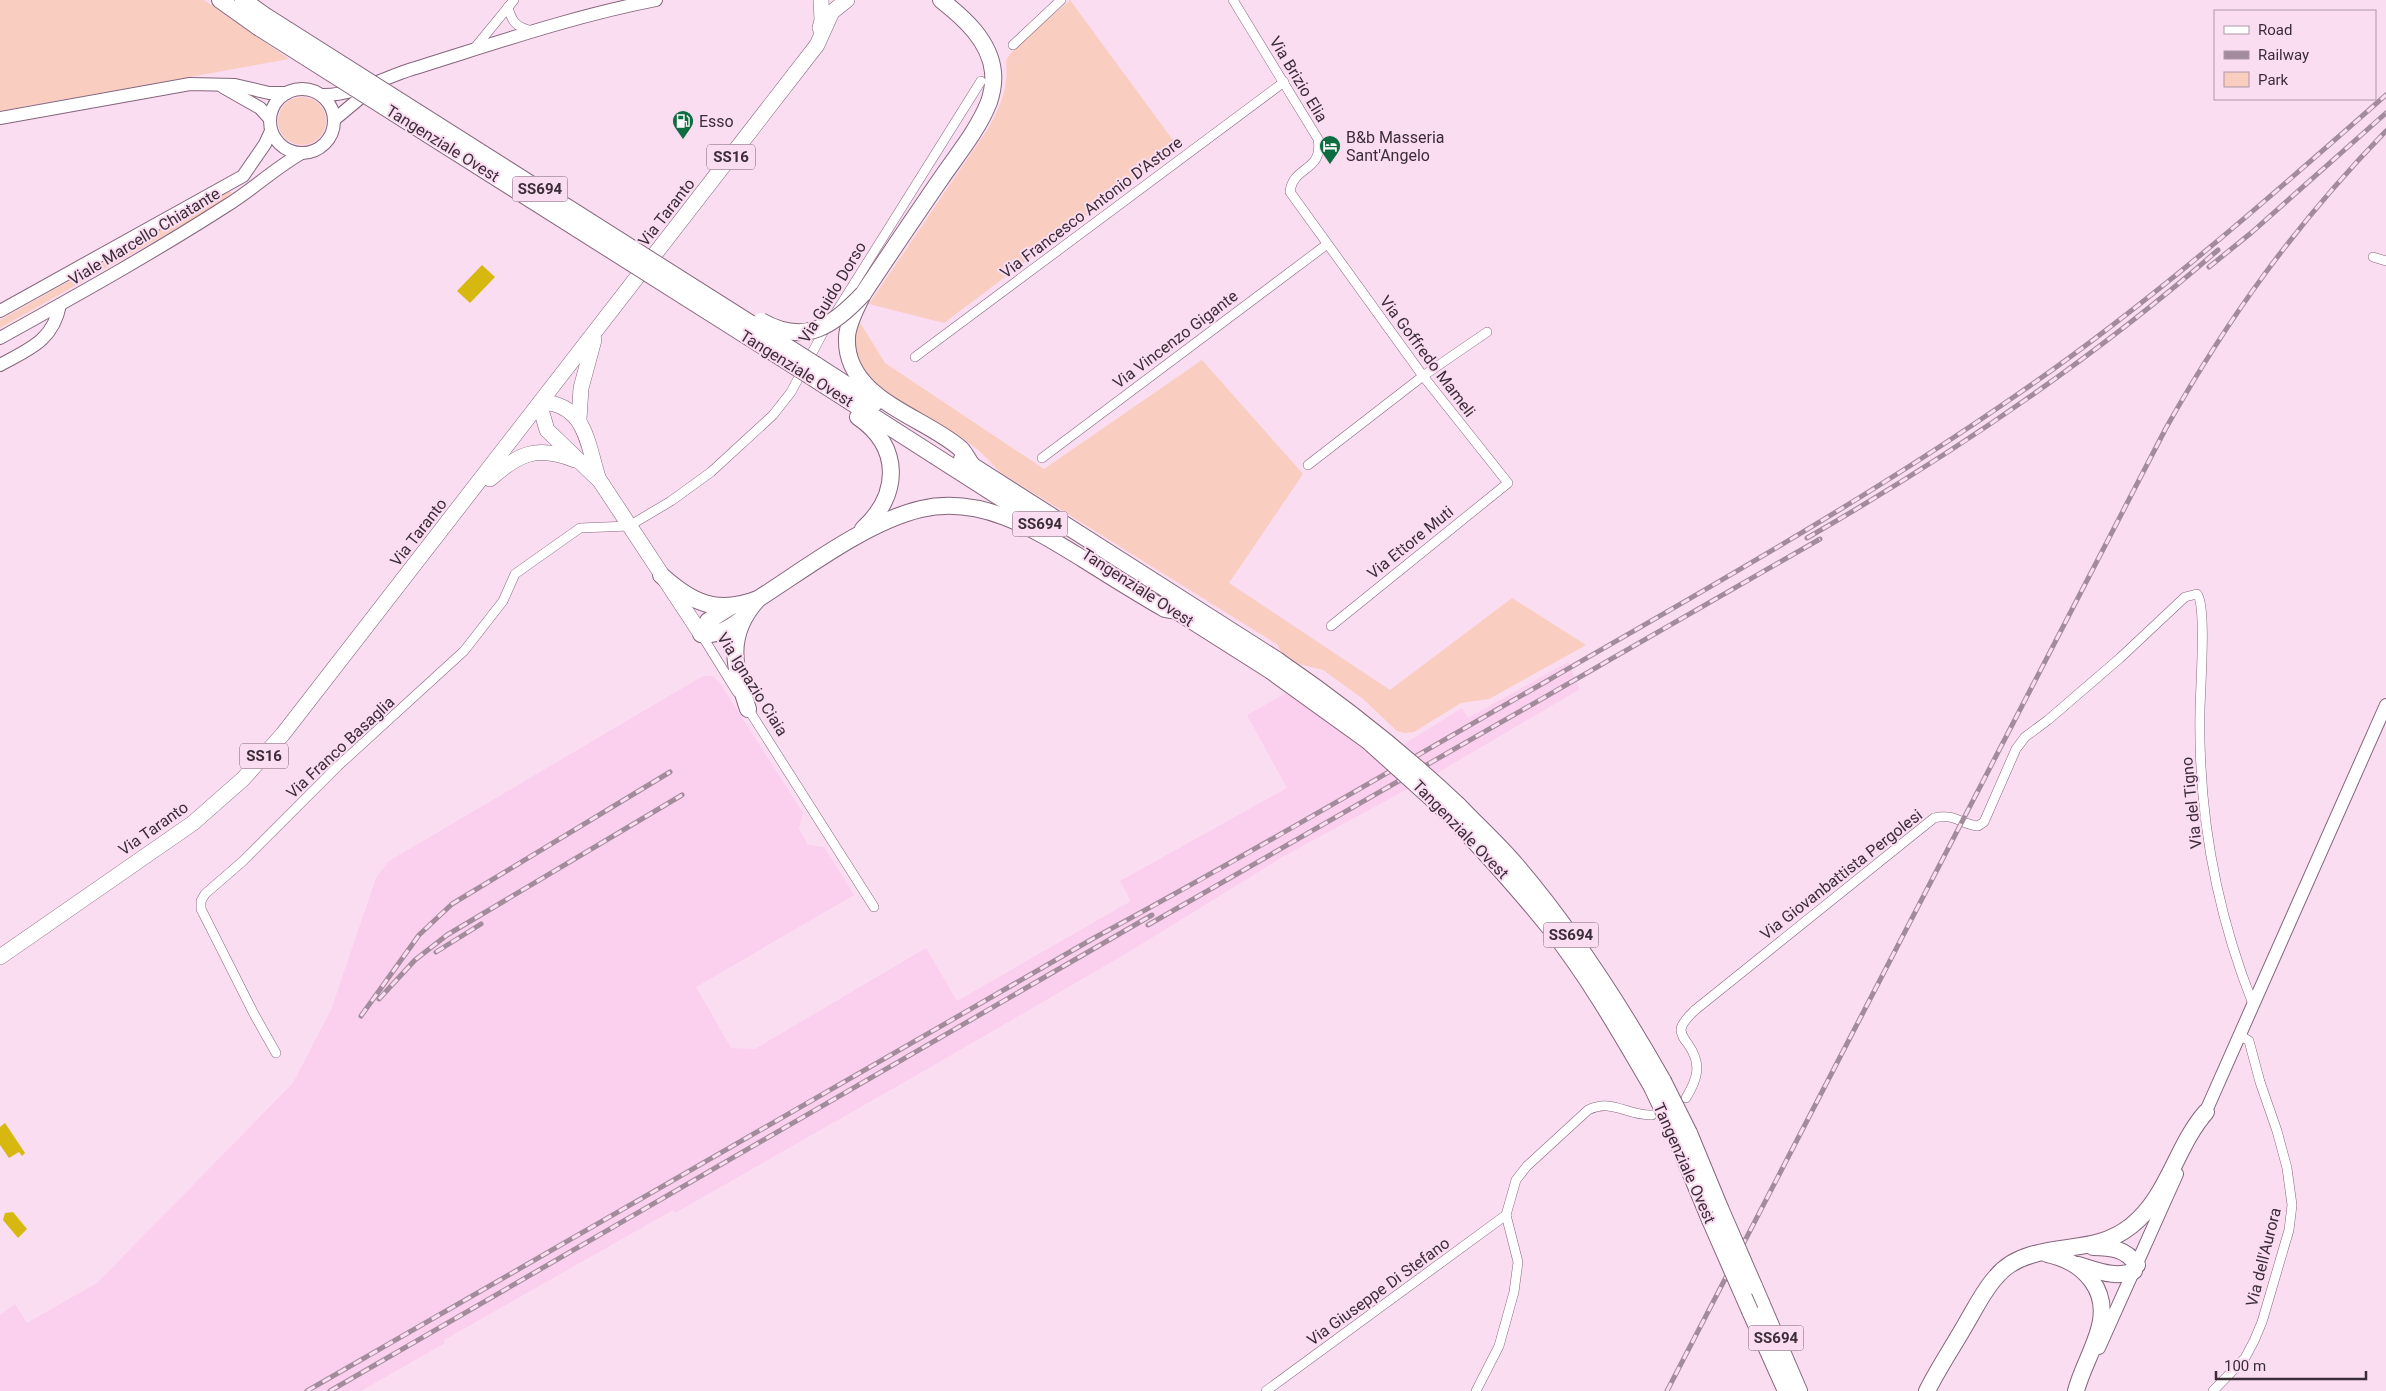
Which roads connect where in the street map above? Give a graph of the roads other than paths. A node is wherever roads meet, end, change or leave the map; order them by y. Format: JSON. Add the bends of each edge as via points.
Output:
{"nodes":[{"id":1,"x":220,"y":0,"type":"edge"},
{"id":2,"x":243,"y":0,"type":"edge"},
{"id":3,"x":656,"y":0,"type":"edge"},
{"id":4,"x":821,"y":0,"type":"edge"},
{"id":5,"x":835,"y":0,"type":"edge"},
{"id":6,"x":843,"y":0,"type":"edge"},
{"id":7,"x":846,"y":0,"type":"edge"},
{"id":8,"x":940,"y":0,"type":"edge"},
{"id":9,"x":1061,"y":0,"type":"edge"},
{"id":10,"x":1232,"y":0,"type":"edge"},
{"id":11,"x":511,"y":4,"type":"edge"},
{"id":12,"x":261,"y":21,"type":"junction"},
{"id":13,"x":532,"y":32,"type":"junction"},
{"id":14,"x":1013,"y":45,"type":"dead end"},
{"id":15,"x":473,"y":50,"type":"junction"},
{"id":16,"x":801,"y":65,"type":"junction"},
{"id":17,"x":387,"y":77,"type":"junction"},
{"id":18,"x":981,"y":81,"type":"dead end"},
{"id":19,"x":1284,"y":82,"type":"junction"},
{"id":20,"x":216,"y":84,"type":"junction"},
{"id":21,"x":287,"y":92,"type":"junction"},
{"id":22,"x":322,"y":95,"type":"junction"},
{"id":23,"x":0,"y":118,"type":"edge"},
{"id":24,"x":334,"y":119,"type":"junction"},
{"id":25,"x":271,"y":125,"type":"junction"},
{"id":26,"x":300,"y":154,"type":"junction"},
{"id":27,"x":1326,"y":245,"type":"junction"},
{"id":28,"x":2373,"y":257,"type":"dead end"},
{"id":29,"x":2386,"y":261,"type":"edge"},
{"id":30,"x":664,"y":268,"type":"junction"},
{"id":31,"x":863,"y":294,"type":"junction"},
{"id":32,"x":60,"y":305,"type":"junction"},
{"id":33,"x":0,"y":311,"type":"edge"},
{"id":34,"x":599,"y":327,"type":"junction"},
{"id":35,"x":1487,"y":332,"type":"dead end"},
{"id":36,"x":0,"y":338,"type":"edge"},
{"id":37,"x":915,"y":357,"type":"dead end"},
{"id":38,"x":0,"y":365,"type":"edge"},
{"id":39,"x":810,"y":375,"type":"junction"},
{"id":40,"x":1423,"y":376,"type":"junction"},
{"id":41,"x":542,"y":402,"type":"junction"},
{"id":42,"x":579,"y":419,"type":"junction"},
{"id":43,"x":1042,"y":458,"type":"dead end"},
{"id":44,"x":580,"y":462,"type":"junction"},
{"id":45,"x":972,"y":465,"type":"junction"},
{"id":46,"x":1308,"y":465,"type":"dead end"},
{"id":47,"x":600,"y":481,"type":"junction"},
{"id":48,"x":1508,"y":483,"type":"joint"},
{"id":49,"x":469,"y":495,"type":"junction"},
{"id":50,"x":629,"y":526,"type":"junction"},
{"id":51,"x":848,"y":542,"type":"junction"},
{"id":52,"x":661,"y":575,"type":"junction"},
{"id":53,"x":2197,"y":594,"type":"joint"},
{"id":54,"x":1176,"y":611,"type":"junction"},
{"id":55,"x":738,"y":612,"type":"junction"},
{"id":56,"x":1330,"y":626,"type":"dead end"},
{"id":57,"x":700,"y":634,"type":"junction"},
{"id":58,"x":1274,"y":666,"type":"junction"},
{"id":59,"x":2386,"y":705,"type":"edge"},
{"id":60,"x":748,"y":709,"type":"junction"},
{"id":61,"x":874,"y":907,"type":"dead end"},
{"id":62,"x":0,"y":957,"type":"edge"},
{"id":63,"x":2253,"y":1004,"type":"junction"},
{"id":64,"x":2240,"y":1035,"type":"junction"},
{"id":65,"x":276,"y":1053,"type":"dead end"},
{"id":66,"x":1686,"y":1098,"type":"dead end"},
{"id":67,"x":2206,"y":1112,"type":"junction"},
{"id":68,"x":1652,"y":1115,"type":"dead end"},
{"id":69,"x":1715,"y":1214,"type":"junction"},
{"id":70,"x":1506,"y":1215,"type":"junction"},
{"id":71,"x":2082,"y":1247,"type":"junction"},
{"id":72,"x":2042,"y":1252,"type":"junction"},
{"id":73,"x":2074,"y":1264,"type":"junction"},
{"id":74,"x":2135,"y":1268,"type":"junction"},
{"id":75,"x":1755,"y":1299,"type":"junction"},
{"id":76,"x":1759,"y":1331,"type":"junction"},
{"id":77,"x":1927,"y":1389,"type":"edge"},
{"id":78,"x":1266,"y":1391,"type":"edge"},
{"id":79,"x":1476,"y":1391,"type":"edge"},
{"id":80,"x":1779,"y":1391,"type":"edge"},
{"id":81,"x":1786,"y":1391,"type":"edge"},
{"id":82,"x":1799,"y":1391,"type":"edge"},
{"id":83,"x":1810,"y":1391,"type":"edge"},
{"id":84,"x":2076,"y":1391,"type":"edge"},
{"id":85,"x":2080,"y":1391,"type":"edge"},
{"id":86,"x":2213,"y":1391,"type":"edge"}],
"edges":[{"from":1,"to":12,"type":"highway","name":"Tangenziale Ovest","number":"SS694"},
{"from":2,"to":12,"type":"highway","name":"Tangenziale Ovest","number":"SS694"},
{"from":3,"to":13,"type":"street"},
{"from":4,"to":16,"type":"main road","name":"Via Taranto","via":[[819,30]]},
{"from":5,"to":6,"type":"main road"},
{"from":7,"to":16,"type":"main road","name":"Via Taranto","via":[[832,12],[817,45]]},
{"from":8,"to":31,"type":"highway","via":[[971,28],[990,56],[994,73],[992,91],[971,135]]},
{"from":9,"to":14,"type":"street"},
{"from":10,"to":19,"type":"street","name":"Via Brizio Elia"},
{"from":11,"to":13,"type":"street","via":[[511,18],[517,26]]},
{"from":11,"to":15,"type":"street"},
{"from":12,"to":30,"type":"highway","name":"Tangenziale Ovest","number":"SS694","bridge":true},
{"from":12,"to":39,"type":"highway","name":"Tangenziale Ovest","number":"SS694","bridge":true},
{"from":13,"to":15,"type":"street"},
{"from":15,"to":17,"type":"street"},
{"from":16,"to":34,"type":"main road","name":"Via Taranto","number":"SS16"},
{"from":17,"to":22,"type":"street","via":[[348,92]]},
{"from":17,"to":24,"type":"street"},
{"from":18,"to":50,"type":"street","name":"Via Guido Dorso","via":[[774,415],[711,472]]},
{"from":19,"to":27,"type":"street","name":"Via Brizio Elia","via":[[1318,139],[1320,150],[1316,162],[1291,182],[1290,192]]},
{"from":19,"to":37,"type":"street","name":"Via Francesco Antonio D'Astore"},
{"from":20,"to":21,"type":"street","via":[[269,93]]},
{"from":20,"to":23,"type":"street","via":[[190,84]]},
{"from":20,"to":25,"type":"street","via":[[260,108]]},
{"from":21,"to":22,"type":"street","via":[[305,89]]},
{"from":21,"to":25,"type":"street","name":"Viale Marcello Chiatante","via":[[276,104]]},
{"from":22,"to":24,"type":"street"},
{"from":24,"to":26,"type":"street","name":"Viale Marcello Chiatante","via":[[329,140],[321,148]]},
{"from":25,"to":26,"type":"street","via":[[282,147]]},
{"from":25,"to":33,"type":"street","name":"Viale Marcello Chiatante","via":[[266,144],[242,176]]},
{"from":26,"to":32,"type":"street","name":"Viale Marcello Chiatante","via":[[276,168],[229,205]]},
{"from":27,"to":40,"type":"street","name":"Via Goffredo Mameli"},
{"from":27,"to":43,"type":"street","name":"Via Vincenzo Gigante"},
{"from":28,"to":29,"type":"street"},
{"from":30,"to":31,"type":"highway","bridge":true,"via":[[683,275],[769,325],[798,332],[826,326],[842,316]]},
{"from":30,"to":39,"type":"highway","name":"Tangenziale Ovest","number":"SS694","bridge":true},
{"from":31,"to":45,"type":"highway","via":[[847,336],[848,350],[859,376],[877,396],[961,450]]},
{"from":32,"to":36,"type":"street","name":"Viale Marcello Chiatante"},
{"from":32,"to":38,"type":"street","via":[[57,321],[37,344]]},
{"from":34,"to":41,"type":"main road","name":"Via Taranto","number":"SS16"},
{"from":34,"to":42,"type":"main road","name":"Via Ignazio Ciaia","via":[[581,388]]},
{"from":35,"to":40,"type":"street"},
{"from":39,"to":45,"type":"highway","name":"Tangenziale Ovest","number":"SS694"},
{"from":39,"to":51,"type":"highway","via":[[877,433],[890,464],[889,489],[884,505]]},
{"from":39,"to":54,"type":"highway","name":"Tangenziale Ovest","number":"SS694"},
{"from":40,"to":46,"type":"street"},
{"from":40,"to":48,"type":"street","name":"Via Goffredo Mameli"},
{"from":41,"to":42,"type":"main road","via":[[565,407]]},
{"from":41,"to":44,"type":"main road","name":"Via Ignazio Ciaia","via":[[547,430]]},
{"from":41,"to":49,"type":"main road","name":"Via Taranto","number":"SS16"},
{"from":42,"to":47,"type":"main road","name":"Via Ignazio Ciaia"},
{"from":44,"to":47,"type":"main road","name":"Via Ignazio Ciaia"},
{"from":44,"to":49,"type":"main road","name":"Via Ignazio Ciaia","via":[[546,452],[520,456]]},
{"from":45,"to":58,"type":"highway","name":"Tangenziale Ovest","number":"SS694"},
{"from":47,"to":50,"type":"main road","name":"Via Ignazio Ciaia"},
{"from":48,"to":56,"type":"street","name":"Via Ettore Muti"},
{"from":49,"to":62,"type":"main road","name":"Via Taranto","number":"SS16","via":[[283,734],[244,779],[192,823]]},
{"from":50,"to":52,"type":"main road","name":"Via Ignazio Ciaia"},
{"from":50,"to":65,"type":"street","name":"Via Franco Basaglia","via":[[580,528],[515,574],[503,601],[464,651],[338,766],[244,861],[205,894],[201,909]]},
{"from":51,"to":54,"type":"highway","via":[[920,510],[965,507],[987,511],[1041,533],[1164,609]]},
{"from":51,"to":55,"type":"highway"},
{"from":52,"to":55,"type":"highway","via":[[691,599]]},
{"from":52,"to":57,"type":"main road","name":"Via Ignazio Ciaia"},
{"from":53,"to":63,"type":"street","name":"Via del Tigno","via":[[2201,599],[2202,618],[2199,727],[2203,804],[2225,921]]},
{"from":53,"to":66,"type":"street","name":"Via Giovanbattista Pergolesi","via":[[2185,597],[2120,658],[2025,737],[1984,822],[1978,826],[1945,816],[1934,818],[1695,1010],[1681,1029],[1697,1061],[1698,1071],[1696,1082]]},
{"from":54,"to":58,"type":"highway","name":"Tangenziale Ovest","number":"SS694"},
{"from":55,"to":57,"type":"highway","via":[[724,631]]},
{"from":55,"to":60,"type":"highway","via":[[735,664]]},
{"from":57,"to":60,"type":"street","name":"Via Ignazio Ciaia"},
{"from":58,"to":69,"type":"highway","name":"Tangenziale Ovest","number":"SS694","bridge":true,"via":[[1319,689],[1380,735],[1453,809],[1515,864],[1562,923],[1624,1011],[1683,1136]]},
{"from":59,"to":63,"type":"street"},
{"from":60,"to":61,"type":"street","name":"Via Ignazio Ciaia"},
{"from":63,"to":64,"type":"street"},
{"from":64,"to":67,"type":"street"},
{"from":64,"to":86,"type":"street","name":"Via dell'Aurora","via":[[2249,1041],[2277,1131],[2292,1205],[2289,1230],[2258,1331],[2245,1358]]},
{"from":67,"to":71,"type":"highway","via":[[2194,1125],[2162,1189],[2143,1215],[2115,1236]]},
{"from":67,"to":74,"type":"street"},
{"from":68,"to":70,"type":"street","via":[[1641,1115],[1610,1105],[1588,1110],[1516,1180]]},
{"from":69,"to":75,"type":"highway","name":"Tangenziale Ovest","number":"SS694","bridge":true},
{"from":69,"to":75,"type":"highway","name":"Tangenziale Ovest","number":"SS694","bridge":true},
{"from":70,"to":78,"type":"street","name":"Via Giuseppe Di Stefano"},
{"from":70,"to":79,"type":"street","via":[[1518,1262],[1517,1274],[1499,1346]]},
{"from":71,"to":72,"type":"highway"},
{"from":71,"to":74,"type":"highway","via":[[2118,1249],[2131,1257]]},
{"from":72,"to":73,"type":"highway"},
{"from":72,"to":77,"type":"highway","via":[[2013,1262],[1994,1278]]},
{"from":73,"to":74,"type":"highway","via":[[2108,1273],[2127,1274]]},
{"from":73,"to":84,"type":"highway","via":[[2096,1287],[2102,1302],[2099,1331]]},
{"from":74,"to":85,"type":"street"},
{"from":75,"to":76,"type":"highway","name":"Tangenziale Ovest","number":"SS694"},
{"from":75,"to":82,"type":"highway","name":"Tangenziale Ovest","number":"SS694"},
{"from":75,"to":83,"type":"highway","via":[[1769,1310]]},
{"from":76,"to":80,"type":"highway","via":[[1759,1339]]},
{"from":76,"to":81,"type":"highway","name":"Tangenziale Ovest","number":"SS694"}]}
